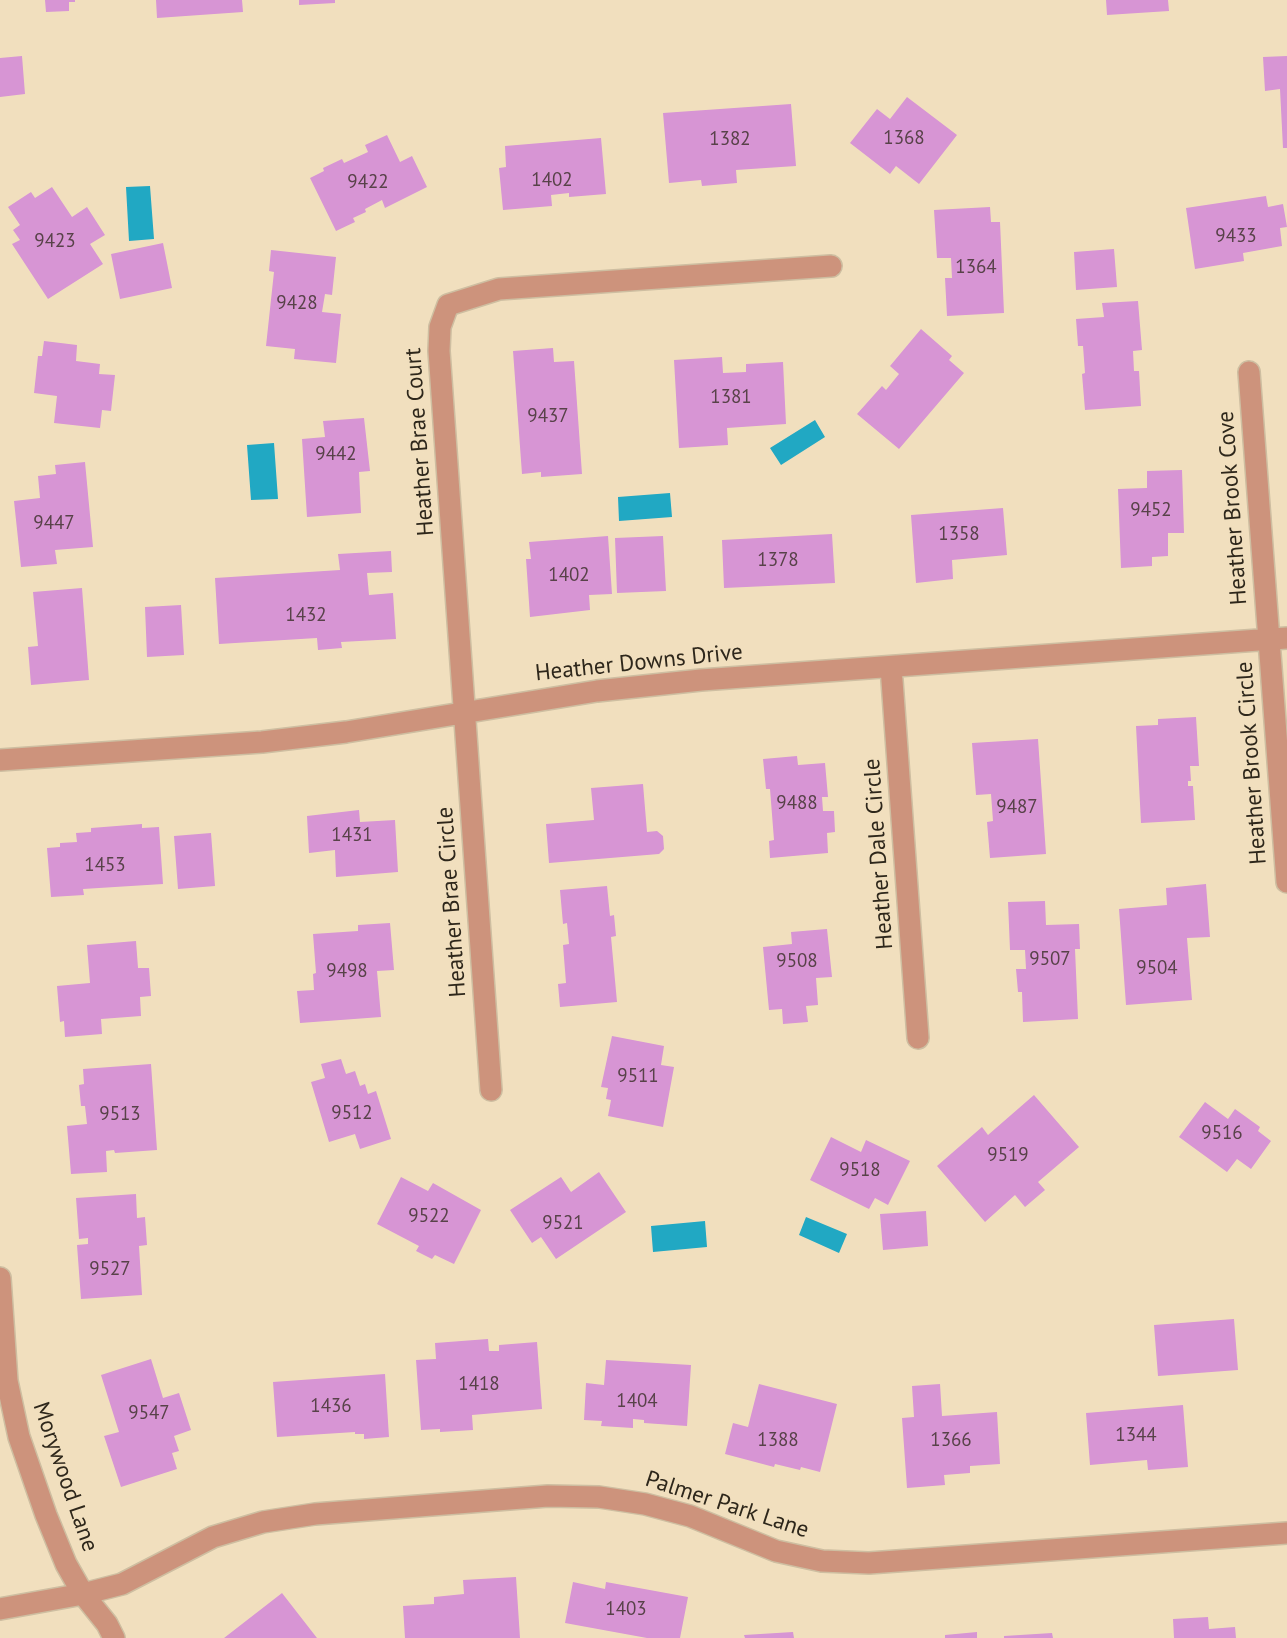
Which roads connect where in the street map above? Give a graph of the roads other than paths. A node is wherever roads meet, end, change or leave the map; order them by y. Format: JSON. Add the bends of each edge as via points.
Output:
{"nodes":[{"id":1,"x":831,"y":266,"type":"dead end"},
{"id":2,"x":1249,"y":372,"type":"dead end"},
{"id":3,"x":1278,"y":639,"type":"edge"},
{"id":4,"x":891,"y":667,"type":"junction"},
{"id":5,"x":465,"y":712,"type":"junction"},
{"id":6,"x":0,"y":760,"type":"edge"},
{"id":7,"x":1287,"y":882,"type":"edge"},
{"id":8,"x":918,"y":1038,"type":"dead end"},
{"id":9,"x":491,"y":1090,"type":"dead end"},
{"id":10,"x":0,"y":1278,"type":"edge"},
{"id":11,"x":1287,"y":1533,"type":"edge"},
{"id":12,"x":83,"y":1594,"type":"junction"},
{"id":13,"x":0,"y":1609,"type":"edge"},
{"id":14,"x":114,"y":1638,"type":"edge"}],
"edges":[{"from":1,"to":5,"type":"street","name":"Heather Brae Court","via":[[499,289],[448,305],[440,327],[439,351]]},
{"from":2,"to":3,"type":"street","name":"Heather Brook Cove"},
{"from":3,"to":4,"type":"street","name":"Heather Downs Drive"},
{"from":3,"to":7,"type":"street","name":"Heather Brook Circle"},
{"from":4,"to":5,"type":"street","name":"Heather Downs Drive","via":[[610,689]]},
{"from":4,"to":8,"type":"street","name":"Heather Dale Circle"},
{"from":5,"to":6,"type":"street","name":"Heather Downs Drive","via":[[262,742]]},
{"from":5,"to":9,"type":"street","name":"Heather Brae Circle"},
{"from":10,"to":12,"type":"street","name":"Morywood Lane","via":[[7,1381],[19,1437],[46,1515]]},
{"from":11,"to":12,"type":"street","name":"Palmer Park Lane","via":[[869,1563],[822,1561],[776,1551],[690,1516],[645,1504],[548,1496],[263,1522],[213,1537],[122,1584]]},
{"from":12,"to":13,"type":"street","name":"Palmer Park Lane"},
{"from":12,"to":14,"type":"street","name":"Morywood Lane"}]}
